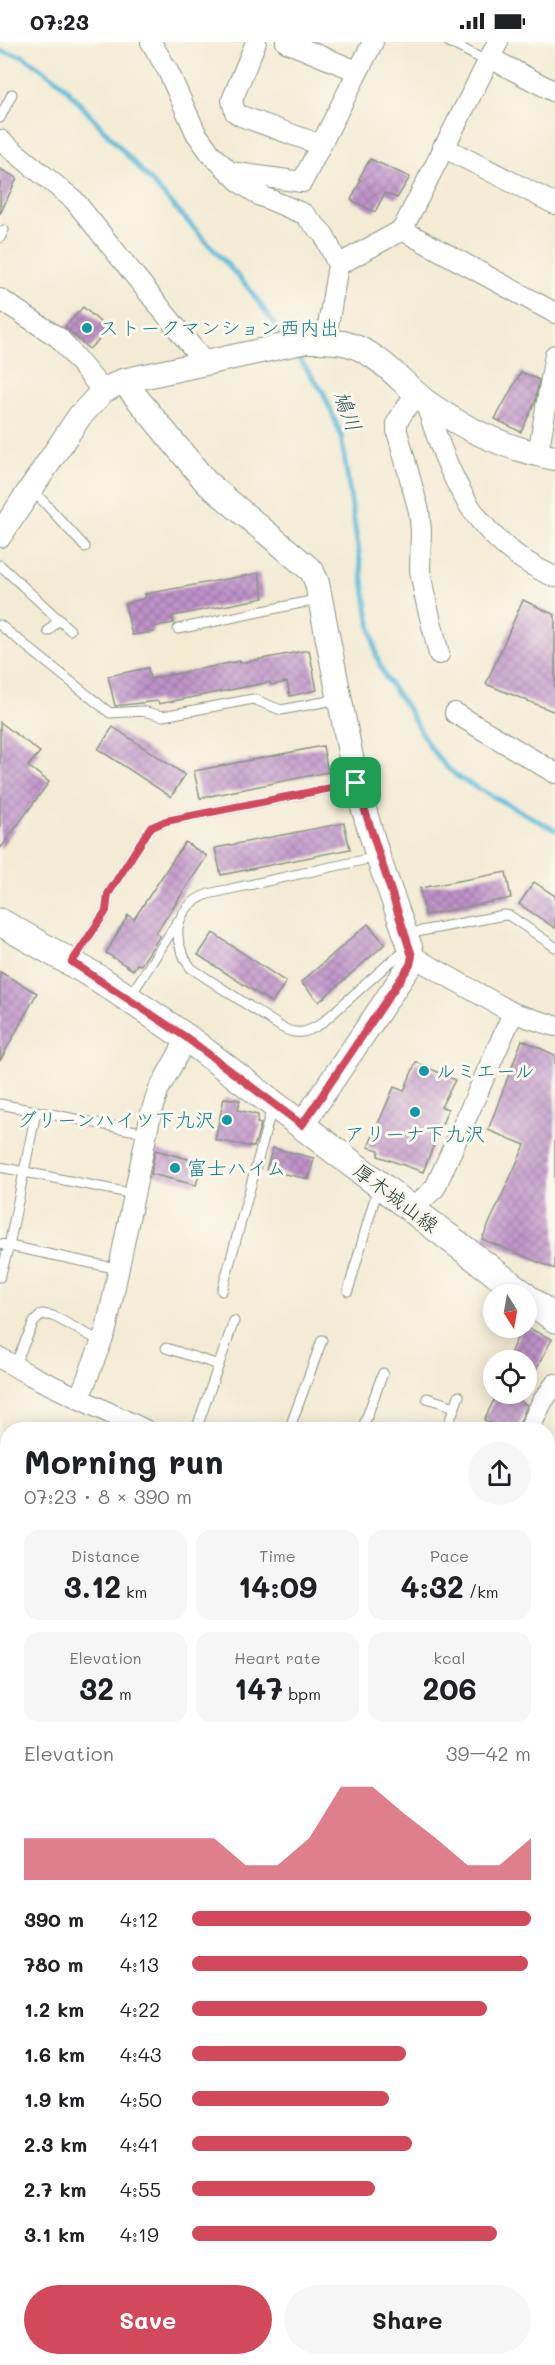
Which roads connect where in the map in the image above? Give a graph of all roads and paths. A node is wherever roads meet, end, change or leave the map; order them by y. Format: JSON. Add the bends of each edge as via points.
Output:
{"nodes":[{"id":1,"x":151,"y":42,"type":"edge"},
{"id":2,"x":256,"y":42,"type":"edge"},
{"id":3,"x":374,"y":42,"type":"edge"},
{"id":4,"x":449,"y":42,"type":"edge"},
{"id":5,"x":292,"y":43,"type":"edge"},
{"id":6,"x":492,"y":54,"type":"edge"},
{"id":7,"x":357,"y":71,"type":"junction"},
{"id":8,"x":555,"y":92,"type":"edge"},
{"id":9,"x":12,"y":94,"type":"dead end"},
{"id":10,"x":0,"y":118,"type":"edge"},
{"id":11,"x":0,"y":140,"type":"edge"},
{"id":12,"x":321,"y":145,"type":"junction"},
{"id":13,"x":443,"y":147,"type":"junction"},
{"id":14,"x":228,"y":172,"type":"junction"},
{"id":15,"x":555,"y":204,"type":"edge"},
{"id":16,"x":402,"y":230,"type":"junction"},
{"id":17,"x":338,"y":265,"type":"junction"},
{"id":18,"x":0,"y":300,"type":"edge"},
{"id":19,"x":555,"y":313,"type":"edge"},
{"id":20,"x":317,"y":341,"type":"junction"},
{"id":21,"x":555,"y":356,"type":"edge"},
{"id":22,"x":204,"y":362,"type":"junction"},
{"id":23,"x":113,"y":386,"type":"junction"},
{"id":24,"x":421,"y":397,"type":"junction"},
{"id":25,"x":546,"y":456,"type":"edge"},
{"id":26,"x":32,"y":489,"type":"junction"},
{"id":27,"x":0,"y":535,"type":"edge"},
{"id":28,"x":85,"y":547,"type":"dead end"},
{"id":29,"x":0,"y":565,"type":"edge"},
{"id":30,"x":555,"y":577,"type":"edge"},
{"id":31,"x":320,"y":599,"type":"junction"},
{"id":32,"x":59,"y":619,"type":"junction"},
{"id":33,"x":0,"y":625,"type":"edge"},
{"id":34,"x":178,"y":629,"type":"dead end"},
{"id":35,"x":70,"y":630,"type":"dead end"},
{"id":36,"x":48,"y":631,"type":"dead end"},
{"id":37,"x":433,"y":642,"type":"dead end"},
{"id":38,"x":339,"y":699,"type":"junction"},
{"id":39,"x":455,"y":713,"type":"dead end"},
{"id":40,"x":555,"y":773,"type":"edge"},
{"id":41,"x":356,"y":783,"type":"junction"},
{"id":42,"x":378,"y":857,"type":"junction"},
{"id":43,"x":178,"y":921,"type":"junction"},
{"id":44,"x":0,"y":922,"type":"edge"},
{"id":45,"x":409,"y":946,"type":"junction"},
{"id":46,"x":555,"y":946,"type":"edge"},
{"id":47,"x":72,"y":962,"type":"junction"},
{"id":48,"x":129,"y":998,"type":"junction"},
{"id":49,"x":513,"y":1013,"type":"junction"},
{"id":50,"x":555,"y":1026,"type":"edge"},
{"id":51,"x":187,"y":1038,"type":"junction"},
{"id":52,"x":0,"y":1104,"type":"edge"},
{"id":53,"x":277,"y":1106,"type":"junction"},
{"id":54,"x":36,"y":1112,"type":"junction"},
{"id":55,"x":302,"y":1125,"type":"junction"},
{"id":56,"x":146,"y":1133,"type":"junction"},
{"id":57,"x":0,"y":1167,"type":"edge"},
{"id":58,"x":24,"y":1172,"type":"junction"},
{"id":59,"x":378,"y":1185,"type":"junction"},
{"id":60,"x":134,"y":1194,"type":"junction"},
{"id":61,"x":412,"y":1209,"type":"junction"},
{"id":62,"x":4,"y":1245,"type":"edge"},
{"id":63,"x":119,"y":1269,"type":"junction"},
{"id":64,"x":0,"y":1277,"type":"edge"},
{"id":65,"x":510,"y":1284,"type":"edge"},
{"id":66,"x":222,"y":1291,"type":"dead end"},
{"id":67,"x":348,"y":1292,"type":"dead end"},
{"id":68,"x":537,"y":1305,"type":"edge"},
{"id":69,"x":555,"y":1319,"type":"edge"},
{"id":70,"x":234,"y":1321,"type":"dead end"},
{"id":71,"x":322,"y":1340,"type":"dead end"},
{"id":72,"x":102,"y":1342,"type":"junction"},
{"id":73,"x":166,"y":1348,"type":"dead end"},
{"id":74,"x":7,"y":1362,"type":"edge"},
{"id":75,"x":219,"y":1365,"type":"junction"},
{"id":76,"x":383,"y":1373,"type":"dead end"},
{"id":77,"x":555,"y":1384,"type":"edge"},
{"id":78,"x":459,"y":1396,"type":"dead end"},
{"id":79,"x":427,"y":1398,"type":"dead end"},
{"id":80,"x":79,"y":1399,"type":"junction"},
{"id":81,"x":455,"y":1407,"type":"junction"},
{"id":82,"x":128,"y":1422,"type":"edge"},
{"id":83,"x":199,"y":1422,"type":"edge"},
{"id":84,"x":292,"y":1422,"type":"edge"},
{"id":85,"x":365,"y":1422,"type":"edge"},
{"id":86,"x":449,"y":1422,"type":"edge"},
{"id":87,"x":533,"y":1422,"type":"edge"}],
"edges":[{"from":1,"to":14,"type":"street","via":[[196,133]]},
{"from":2,"to":12,"type":"street","via":[[232,100],[235,112]]},
{"from":3,"to":7,"type":"street"},
{"from":4,"to":6,"type":"lane"},
{"from":5,"to":7,"type":"street"},
{"from":6,"to":8,"type":"street"},
{"from":6,"to":13,"type":"street"},
{"from":7,"to":12,"type":"street"},
{"from":9,"to":10,"type":"lane"},
{"from":11,"to":22,"type":"street","via":[[74,200]]},
{"from":12,"to":14,"type":"street","via":[[302,182]]},
{"from":13,"to":15,"type":"street"},
{"from":13,"to":16,"type":"street"},
{"from":14,"to":17,"type":"street","via":[[261,196],[304,214],[324,235]]},
{"from":16,"to":17,"type":"street"},
{"from":16,"to":19,"type":"street"},
{"from":17,"to":20,"type":"street","via":[[328,326]]},
{"from":18,"to":23,"type":"street","via":[[59,338]]},
{"from":20,"to":22,"type":"street"},
{"from":20,"to":24,"type":"street","via":[[349,344],[367,353]]},
{"from":21,"to":25,"type":"street"},
{"from":22,"to":23,"type":"street"},
{"from":23,"to":26,"type":"street","via":[[79,417]]},
{"from":23,"to":31,"type":"street","via":[[206,482],[312,571]]},
{"from":24,"to":25,"type":"street","via":[[477,432]]},
{"from":24,"to":30,"type":"street","via":[[449,471],[486,528],[515,555]]},
{"from":24,"to":37,"type":"street","via":[[397,422],[397,431],[419,511],[420,570]]},
{"from":26,"to":27,"type":"street"},
{"from":26,"to":28,"type":"lane"},
{"from":29,"to":32,"type":"lane"},
{"from":31,"to":34,"type":"lane"},
{"from":31,"to":38,"type":"street"},
{"from":32,"to":35,"type":"lane"},
{"from":32,"to":36,"type":"lane"},
{"from":33,"to":38,"type":"lane","via":[[110,713],[142,711],[163,716],[253,699],[281,710]]},
{"from":38,"to":41,"type":"street"},
{"from":39,"to":40,"type":"street"},
{"from":41,"to":42,"type":"street"},
{"from":41,"to":47,"type":"lane","via":[[166,821],[150,828],[108,894],[106,911]]},
{"from":42,"to":43,"type":"lane","via":[[208,894],[193,900]]},
{"from":42,"to":45,"type":"street"},
{"from":43,"to":45,"type":"lane","via":[[180,946],[191,968],[297,1034],[322,1023]]},
{"from":43,"to":48,"type":"lane"},
{"from":44,"to":47,"type":"main road","name":"厚木城山線"},
{"from":45,"to":46,"type":"lane","via":[[504,915]]},
{"from":45,"to":49,"type":"street"},
{"from":45,"to":55,"type":"street","via":[[410,965]]},
{"from":47,"to":48,"type":"main road","name":"厚木城山線"},
{"from":48,"to":51,"type":"main road","name":"厚木城山線"},
{"from":49,"to":50,"type":"street"},
{"from":49,"to":61,"type":"street","via":[[435,1188]]},
{"from":51,"to":53,"type":"main road","name":"厚木城山線"},
{"from":51,"to":56,"type":"street","via":[[158,1091]]},
{"from":52,"to":54,"type":"lane"},
{"from":53,"to":55,"type":"main road","name":"厚木城山線"},
{"from":53,"to":66,"type":"lane","via":[[270,1115]]},
{"from":54,"to":56,"type":"lane"},
{"from":54,"to":58,"type":"lane"},
{"from":55,"to":59,"type":"main road","name":"厚木城山線"},
{"from":56,"to":60,"type":"street"},
{"from":57,"to":58,"type":"lane"},
{"from":58,"to":60,"type":"lane"},
{"from":58,"to":62,"type":"lane"},
{"from":59,"to":61,"type":"main road","name":"厚木城山線"},
{"from":59,"to":67,"type":"lane"},
{"from":60,"to":63,"type":"street"},
{"from":61,"to":65,"type":"main road","name":"厚木城山線"},
{"from":62,"to":63,"type":"lane"},
{"from":62,"to":64,"type":"lane"},
{"from":63,"to":72,"type":"street"},
{"from":68,"to":69,"type":"main road"},
{"from":70,"to":75,"type":"lane"},
{"from":71,"to":84,"type":"lane"},
{"from":72,"to":74,"type":"lane","via":[[42,1314]]},
{"from":72,"to":80,"type":"street"},
{"from":73,"to":75,"type":"lane"},
{"from":74,"to":80,"type":"street"},
{"from":75,"to":83,"type":"lane"},
{"from":76,"to":85,"type":"lane"},
{"from":77,"to":87,"type":"street"},
{"from":78,"to":81,"type":"lane"},
{"from":79,"to":81,"type":"lane"},
{"from":80,"to":82,"type":"street"},
{"from":81,"to":86,"type":"lane"}]}
